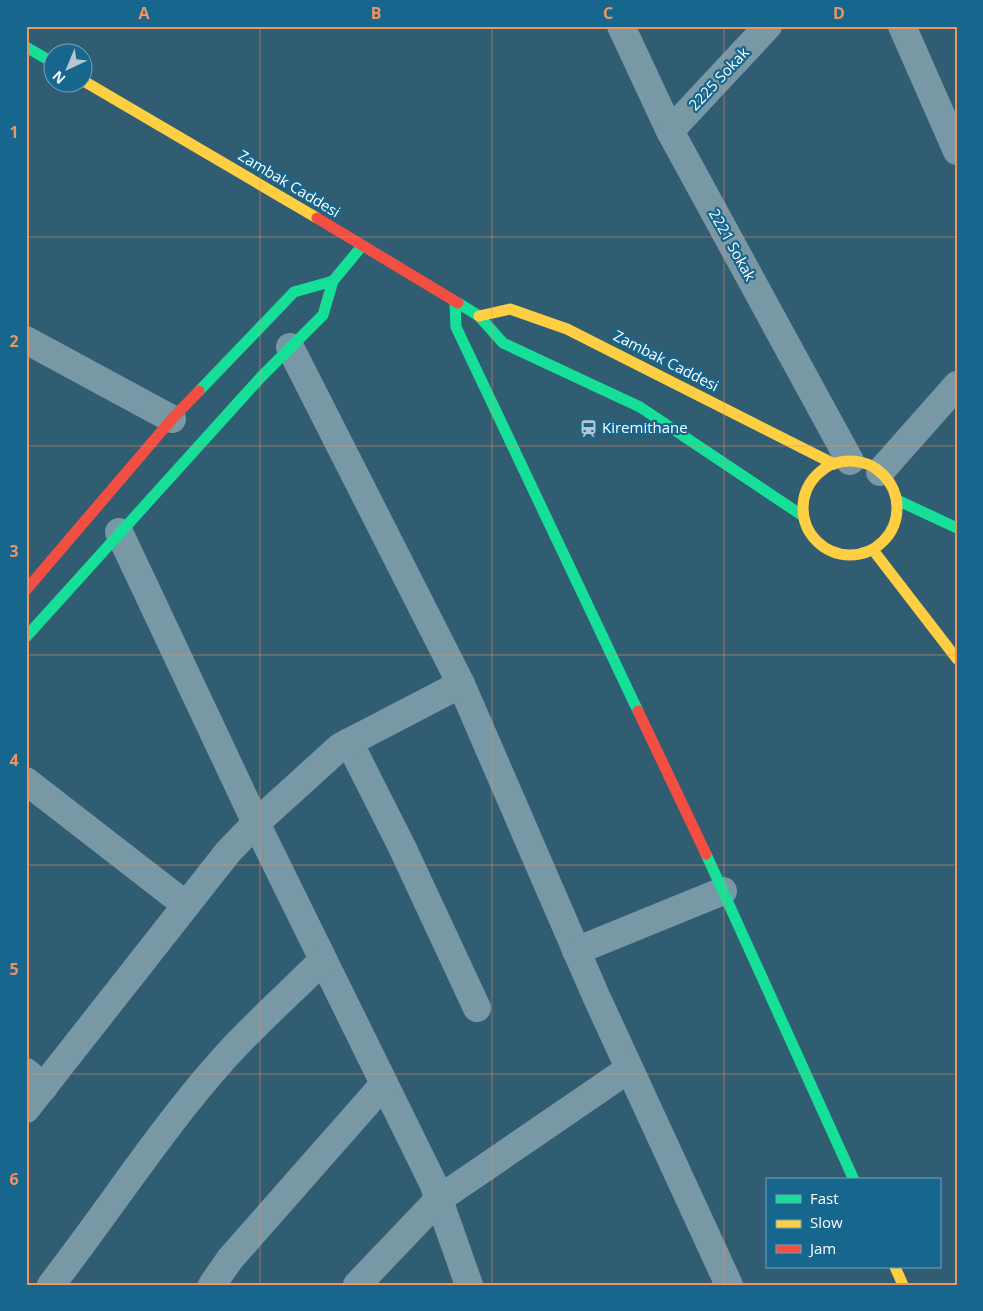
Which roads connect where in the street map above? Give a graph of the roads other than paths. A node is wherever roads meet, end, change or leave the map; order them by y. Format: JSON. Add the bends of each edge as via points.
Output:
{"nodes":[{"id":1,"x":621,"y":26,"type":"edge"},
{"id":2,"x":768,"y":26,"type":"edge"},
{"id":3,"x":902,"y":26,"type":"edge"},
{"id":4,"x":26,"y":47,"type":"edge"},
{"id":5,"x":42,"y":56,"type":"edge"},
{"id":6,"x":92,"y":86,"type":"edge"},
{"id":7,"x":670,"y":131,"type":"junction"},
{"id":8,"x":957,"y":152,"type":"edge"},
{"id":9,"x":362,"y":246,"type":"junction"},
{"id":10,"x":333,"y":281,"type":"junction"},
{"id":11,"x":455,"y":303,"type":"junction"},
{"id":12,"x":479,"y":316,"type":"junction"},
{"id":13,"x":26,"y":340,"type":"edge"},
{"id":14,"x":290,"y":347,"type":"junction"},
{"id":15,"x":957,"y":385,"type":"edge"},
{"id":16,"x":172,"y":419,"type":"junction"},
{"id":17,"x":842,"y":462,"type":"junction"},
{"id":18,"x":880,"y":472,"type":"junction"},
{"id":19,"x":897,"y":500,"type":"junction"},
{"id":20,"x":804,"y":516,"type":"junction"},
{"id":21,"x":957,"y":528,"type":"edge"},
{"id":22,"x":119,"y":532,"type":"junction"},
{"id":23,"x":873,"y":550,"type":"junction"},
{"id":24,"x":26,"y":590,"type":"edge"},
{"id":25,"x":26,"y":637,"type":"edge"},
{"id":26,"x":957,"y":659,"type":"edge"},
{"id":27,"x":461,"y":684,"type":"junction"},
{"id":28,"x":349,"y":742,"type":"junction"},
{"id":29,"x":26,"y":781,"type":"edge"},
{"id":30,"x":256,"y":823,"type":"junction"},
{"id":31,"x":723,"y":892,"type":"junction"},
{"id":32,"x":186,"y":905,"type":"junction"},
{"id":33,"x":576,"y":950,"type":"junction"},
{"id":34,"x":323,"y":960,"type":"junction"},
{"id":35,"x":477,"y":1008,"type":"dead end"},
{"id":36,"x":629,"y":1069,"type":"junction"},
{"id":37,"x":35,"y":1080,"type":"edge"},
{"id":38,"x":384,"y":1084,"type":"junction"},
{"id":39,"x":26,"y":1110,"type":"edge"},
{"id":40,"x":853,"y":1178,"type":"edge"},
{"id":41,"x":439,"y":1199,"type":"junction"},
{"id":42,"x":895,"y":1268,"type":"edge"},
{"id":43,"x":51,"y":1285,"type":"edge"},
{"id":44,"x":212,"y":1285,"type":"edge"},
{"id":45,"x":357,"y":1285,"type":"edge"},
{"id":46,"x":470,"y":1285,"type":"edge"},
{"id":47,"x":729,"y":1285,"type":"edge"},
{"id":48,"x":903,"y":1285,"type":"edge"}],
"edges":[{"from":1,"to":7,"type":"street","name":"2221 Sokak"},
{"from":2,"to":7,"type":"street","name":"2225 Sokak"},
{"from":3,"to":8,"type":"street"},
{"from":4,"to":5,"type":"main road"},
{"from":6,"to":9,"type":"main road","name":"Zambak Caddesi"},
{"from":7,"to":17,"type":"street","name":"2221 Sokak"},
{"from":9,"to":10,"type":"main road"},
{"from":9,"to":11,"type":"main road","name":"Zambak Caddesi"},
{"from":10,"to":14,"type":"main road","via":[[323,315]]},
{"from":10,"to":16,"type":"main road","via":[[294,292]]},
{"from":11,"to":12,"type":"main road","name":"Zambak Caddesi"},
{"from":11,"to":31,"type":"main road","via":[[456,326]]},
{"from":12,"to":17,"type":"main road","name":"Zambak Caddesi","via":[[510,309],[567,329]]},
{"from":12,"to":20,"type":"main road","name":"Zambak Caddesi","via":[[503,343],[640,407]]},
{"from":13,"to":16,"type":"street"},
{"from":14,"to":22,"type":"main road"},
{"from":14,"to":27,"type":"street"},
{"from":15,"to":18,"type":"street"},
{"from":16,"to":24,"type":"main road"},
{"from":17,"to":18,"type":"main road","via":[[866,464]]},
{"from":17,"to":20,"type":"main road","via":[[819,472],[809,484],[803,500]]},
{"from":18,"to":19,"type":"main road","via":[[891,484]]},
{"from":19,"to":21,"type":"main road"},
{"from":19,"to":23,"type":"main road","via":[[893,529]]},
{"from":20,"to":23,"type":"main road","via":[[808,530],[830,551],[851,555]]},
{"from":22,"to":25,"type":"main road"},
{"from":22,"to":30,"type":"street"},
{"from":23,"to":26,"type":"main road"},
{"from":27,"to":28,"type":"street"},
{"from":27,"to":33,"type":"street"},
{"from":28,"to":30,"type":"street","via":[[340,746]]},
{"from":28,"to":35,"type":"street"},
{"from":29,"to":32,"type":"street"},
{"from":30,"to":32,"type":"street"},
{"from":30,"to":34,"type":"street"},
{"from":31,"to":33,"type":"street"},
{"from":31,"to":40,"type":"main road"},
{"from":32,"to":37,"type":"street"},
{"from":33,"to":36,"type":"street"},
{"from":34,"to":38,"type":"street"},
{"from":34,"to":43,"type":"street","via":[[226,1056],[156,1143]]},
{"from":36,"to":41,"type":"street"},
{"from":36,"to":47,"type":"street"},
{"from":37,"to":39,"type":"street"},
{"from":38,"to":41,"type":"street"},
{"from":38,"to":44,"type":"street","via":[[230,1260]]},
{"from":41,"to":45,"type":"street"},
{"from":41,"to":46,"type":"street"},
{"from":42,"to":48,"type":"main road"}]}
